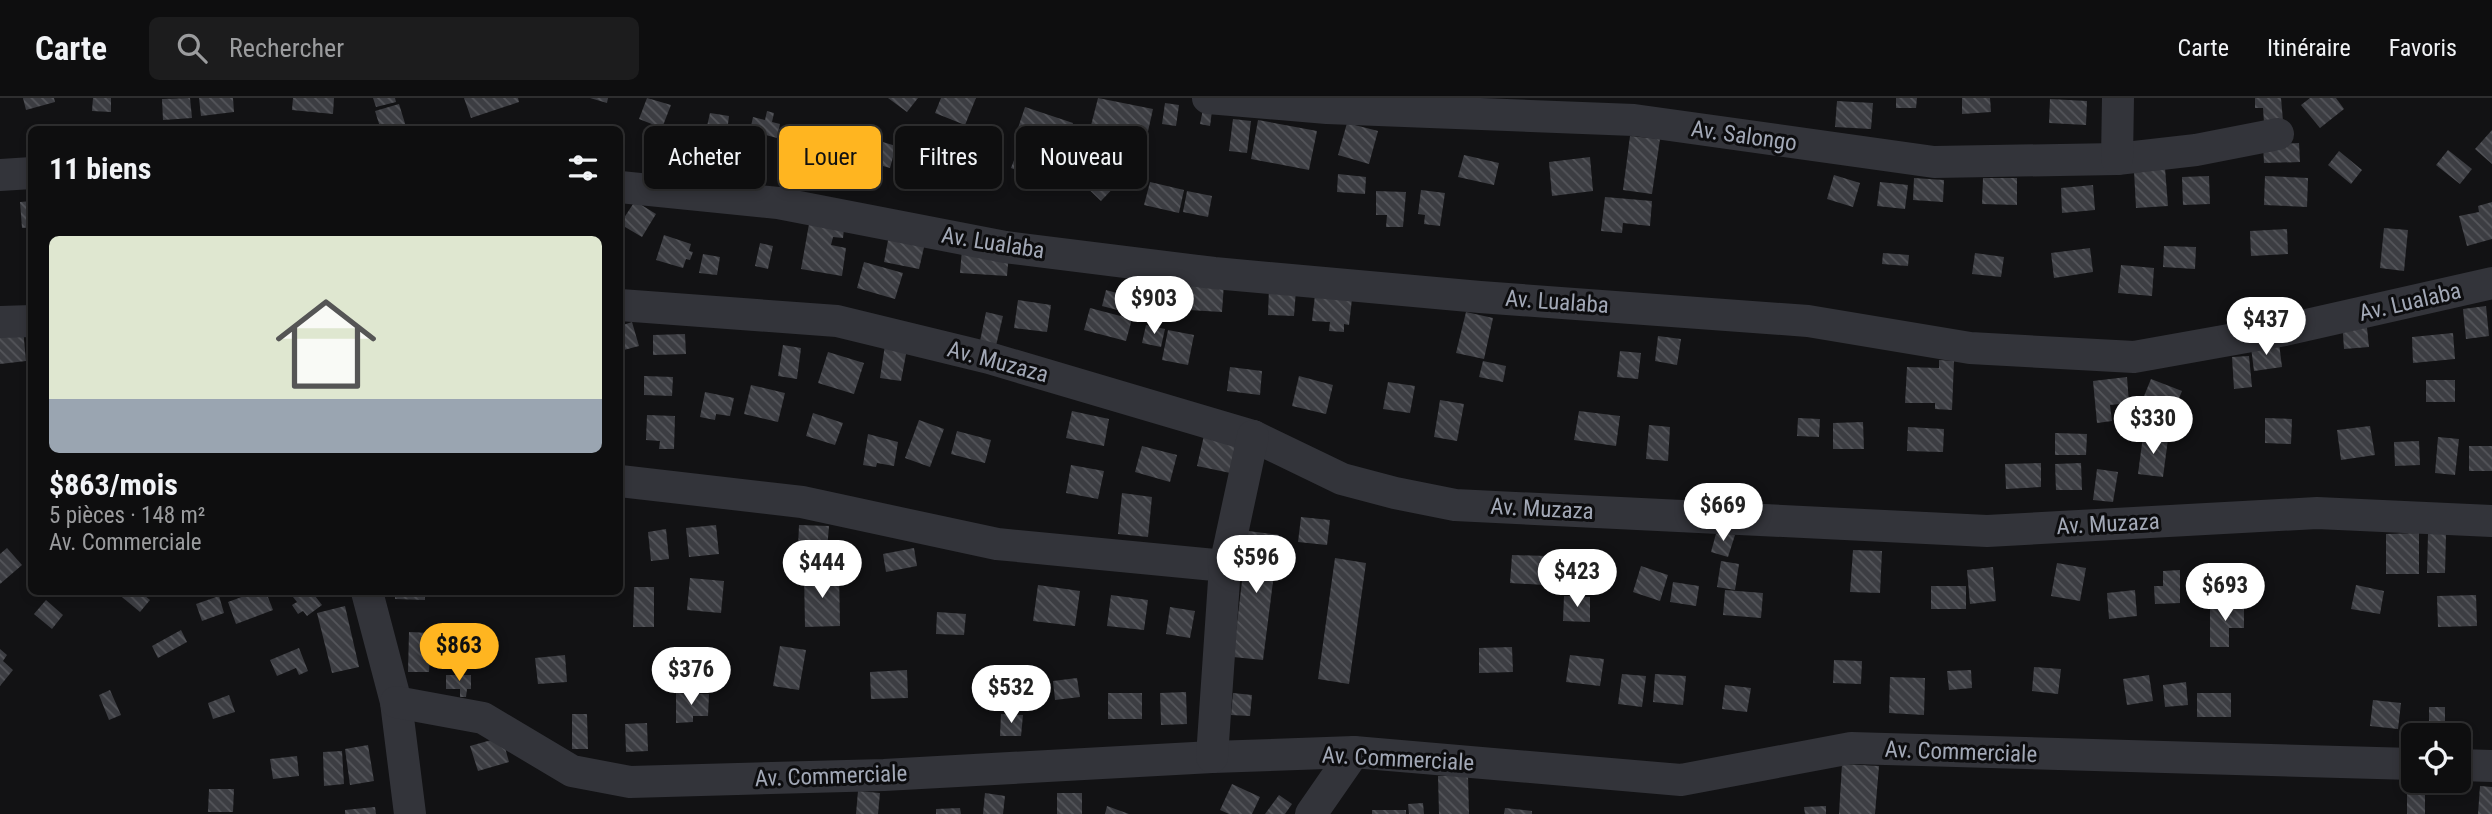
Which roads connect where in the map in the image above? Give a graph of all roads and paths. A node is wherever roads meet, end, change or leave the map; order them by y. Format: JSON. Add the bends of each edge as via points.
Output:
{"nodes":[{"id":1,"x":1208,"y":98,"type":"edge"},
{"id":2,"x":2118,"y":98,"type":"edge"},
{"id":3,"x":2278,"y":134,"type":"dead end"},
{"id":4,"x":2117,"y":159,"type":"junction"},
{"id":5,"x":28,"y":173,"type":"edge"},
{"id":6,"x":0,"y":175,"type":"edge"},
{"id":7,"x":623,"y":187,"type":"edge"},
{"id":8,"x":2492,"y":283,"type":"edge"},
{"id":9,"x":623,"y":305,"type":"edge"},
{"id":10,"x":28,"y":321,"type":"edge"},
{"id":11,"x":0,"y":322,"type":"edge"},
{"id":12,"x":1253,"y":436,"type":"junction"},
{"id":13,"x":623,"y":481,"type":"edge"},
{"id":14,"x":2492,"y":521,"type":"edge"},
{"id":15,"x":1225,"y":566,"type":"junction"},
{"id":16,"x":367,"y":595,"type":"edge"},
{"id":17,"x":396,"y":702,"type":"junction"},
{"id":18,"x":1354,"y":752,"type":"junction"},
{"id":19,"x":1212,"y":757,"type":"junction"},
{"id":20,"x":2401,"y":764,"type":"edge"},
{"id":21,"x":2471,"y":765,"type":"edge"},
{"id":22,"x":2492,"y":766,"type":"edge"},
{"id":23,"x":410,"y":814,"type":"edge"},
{"id":24,"x":1311,"y":814,"type":"edge"}],
"edges":[{"from":1,"to":4,"type":"street","name":"Av. Salongo","via":[[1634,120],[1934,162]]},
{"from":2,"to":4,"type":"street"},
{"from":3,"to":4,"type":"street","name":"Av. Salongo"},
{"from":5,"to":6,"type":"street"},
{"from":7,"to":8,"type":"street","name":"Av. Lualaba","via":[[778,203],[1005,247],[1214,273],[1808,321],[1970,348],[2134,357],[2285,330]]},
{"from":9,"to":12,"type":"street","name":"Av. Muzaza","via":[[837,321],[989,358]]},
{"from":10,"to":11,"type":"street"},
{"from":12,"to":14,"type":"street","name":"Av. Muzaza","via":[[1342,479],[1455,505],[1987,531],[2317,513]]},
{"from":12,"to":15,"type":"street"},
{"from":13,"to":15,"type":"street","via":[[802,502],[997,544]]},
{"from":15,"to":19,"type":"street"},
{"from":16,"to":17,"type":"street"},
{"from":17,"to":19,"type":"street","name":"Av. Commerciale","via":[[483,718],[572,771],[630,782],[884,775]]},
{"from":17,"to":23,"type":"street"},
{"from":18,"to":19,"type":"street","name":"Av. Commerciale"},
{"from":18,"to":20,"type":"street","name":"Av. Commerciale","via":[[1681,780],[1851,748]]},
{"from":18,"to":24,"type":"street"},
{"from":21,"to":22,"type":"street"}]}
